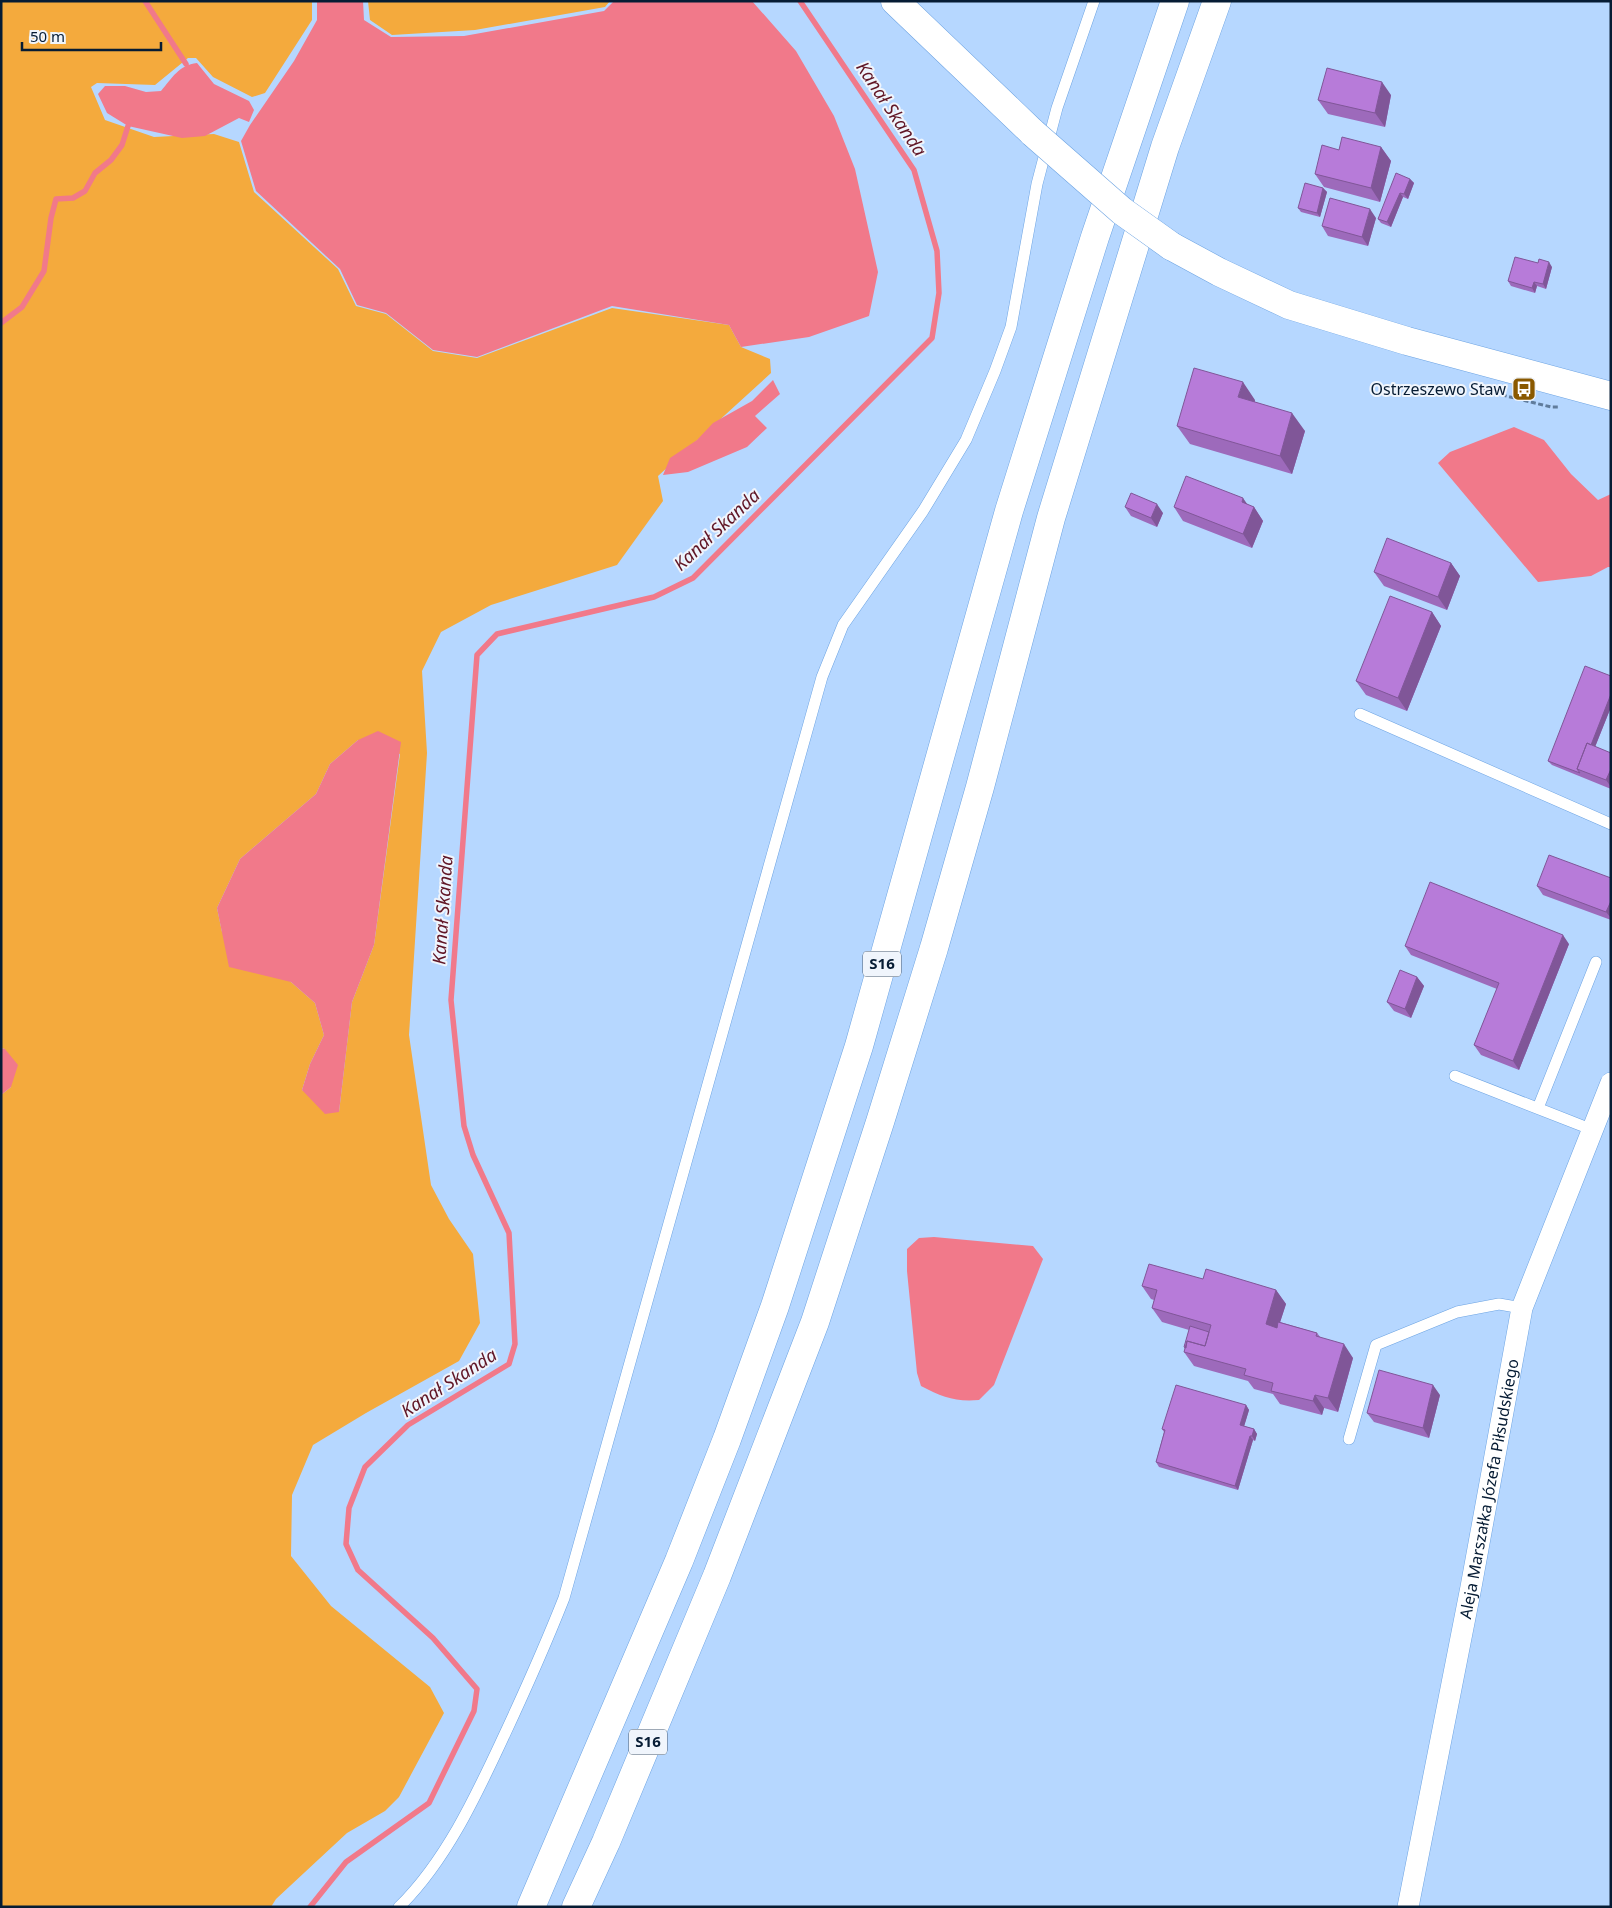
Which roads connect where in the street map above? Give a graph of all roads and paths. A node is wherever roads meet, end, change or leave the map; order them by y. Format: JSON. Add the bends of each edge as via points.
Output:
{"nodes":[{"id":1,"x":895,"y":1,"type":"edge"},
{"id":2,"x":1094,"y":1,"type":"edge"},
{"id":3,"x":1175,"y":1,"type":"edge"},
{"id":4,"x":1217,"y":1,"type":"edge"},
{"id":5,"x":1611,"y":396,"type":"edge"},
{"id":6,"x":1360,"y":714,"type":"dead end"},
{"id":7,"x":1611,"y":824,"type":"edge"},
{"id":8,"x":1596,"y":962,"type":"dead end"},
{"id":9,"x":1455,"y":1076,"type":"dead end"},
{"id":10,"x":1611,"y":1083,"type":"edge"},
{"id":11,"x":1538,"y":1108,"type":"junction"},
{"id":12,"x":1594,"y":1130,"type":"junction"},
{"id":13,"x":1522,"y":1308,"type":"junction"},
{"id":14,"x":1349,"y":1440,"type":"dead end"},
{"id":15,"x":399,"y":1907,"type":"edge"},
{"id":16,"x":531,"y":1907,"type":"edge"},
{"id":17,"x":576,"y":1907,"type":"edge"},
{"id":18,"x":1408,"y":1907,"type":"edge"}],
"edges":[{"from":1,"to":5,"type":"main road","bridge":true,"via":[[1033,133],[1122,211],[1171,246],[1289,305],[1407,341]]},
{"from":2,"to":15,"type":"lane","via":[[1057,108],[1037,184],[1011,327],[995,371],[966,440],[923,511],[843,625],[822,677],[564,1598],[481,1785],[447,1845]]},
{"from":3,"to":16,"type":"main road","number":"S16","via":[[1012,501],[859,1046],[775,1306],[679,1561]]},
{"from":4,"to":17,"type":"main road","number":"S16","via":[[1165,147],[1051,518],[934,948],[815,1322],[717,1576]]},
{"from":6,"to":7,"type":"lane"},
{"from":8,"to":11,"type":"lane"},
{"from":9,"to":11,"type":"lane"},
{"from":10,"to":12,"type":"street","name":"Aleja Marszałka Józefa Piłsudskiego"},
{"from":11,"to":12,"type":"lane"},
{"from":12,"to":13,"type":"street","name":"Aleja Marszałka Józefa Piłsudskiego"},
{"from":13,"to":14,"type":"lane","via":[[1499,1304],[1457,1312],[1376,1346]]},
{"from":13,"to":18,"type":"street","name":"Aleja Marszałka Józefa Piłsudskiego"}]}
